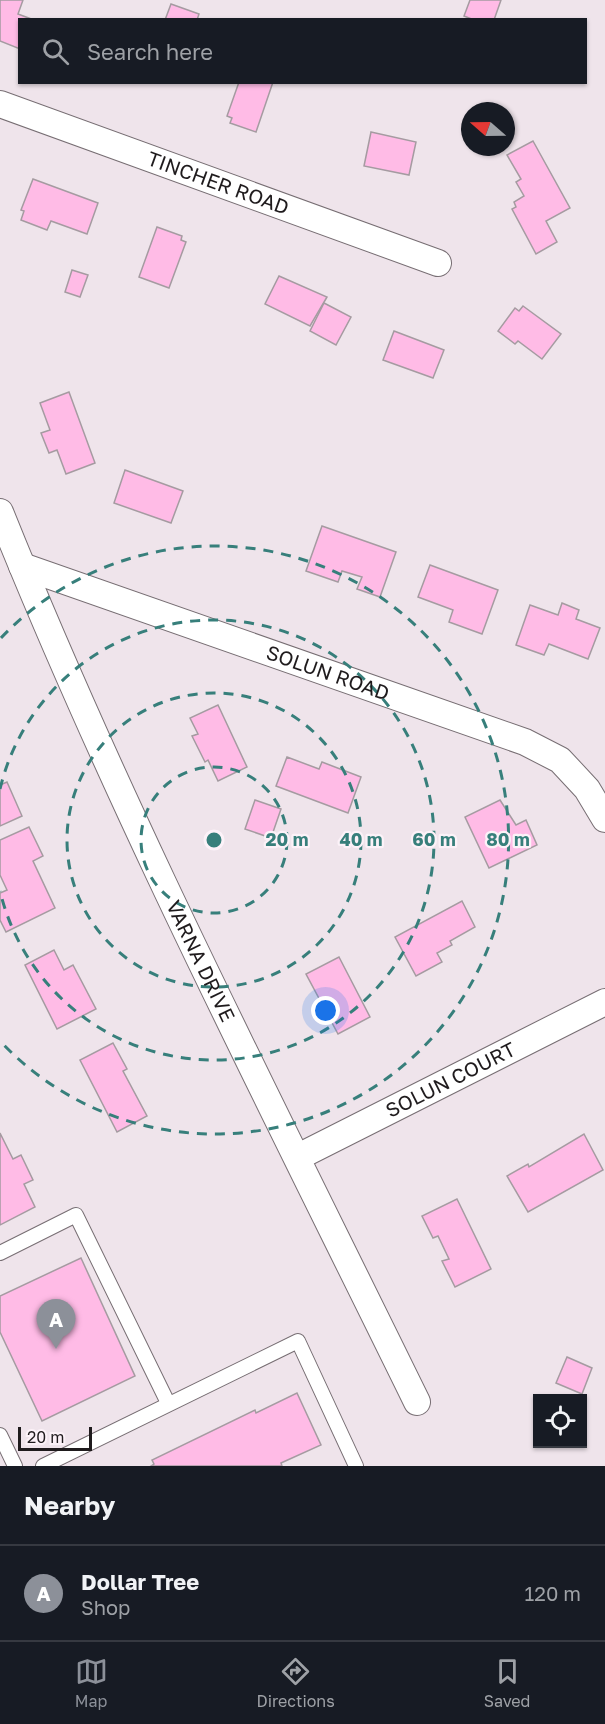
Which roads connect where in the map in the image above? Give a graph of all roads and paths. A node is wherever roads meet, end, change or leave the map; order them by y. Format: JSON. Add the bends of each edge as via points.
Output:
{"nodes":[{"id":1,"x":1,"y":107,"type":"edge"},
{"id":2,"x":438,"y":262,"type":"dead end"},
{"id":3,"x":0,"y":512,"type":"edge"},
{"id":4,"x":22,"y":566,"type":"junction"},
{"id":5,"x":605,"y":819,"type":"edge"},
{"id":6,"x":605,"y":1002,"type":"edge"},
{"id":7,"x":298,"y":1157,"type":"junction"},
{"id":8,"x":0,"y":1253,"type":"edge"},
{"id":9,"x":417,"y":1402,"type":"dead end"},
{"id":10,"x":168,"y":1403,"type":"junction"},
{"id":11,"x":0,"y":1435,"type":"edge"},
{"id":12,"x":15,"y":1466,"type":"edge"},
{"id":13,"x":43,"y":1466,"type":"edge"},
{"id":14,"x":357,"y":1466,"type":"edge"}],
"edges":[{"from":1,"to":2,"type":"street","name":"TINCHER ROAD"},
{"from":3,"to":4,"type":"street","name":"VARNA DRIVE"},
{"from":4,"to":5,"type":"street","name":"SOLUN ROAD","via":[[525,742],[560,759],[587,789]]},
{"from":4,"to":7,"type":"street","name":"VARNA DRIVE","via":[[140,838]]},
{"from":6,"to":7,"type":"street","name":"SOLUN COURT"},
{"from":7,"to":9,"type":"street","name":"VARNA DRIVE"},
{"from":8,"to":10,"type":"lane","via":[[76,1215]]},
{"from":10,"to":13,"type":"lane"},
{"from":10,"to":14,"type":"lane","via":[[298,1341]]},
{"from":11,"to":12,"type":"lane"}]}
